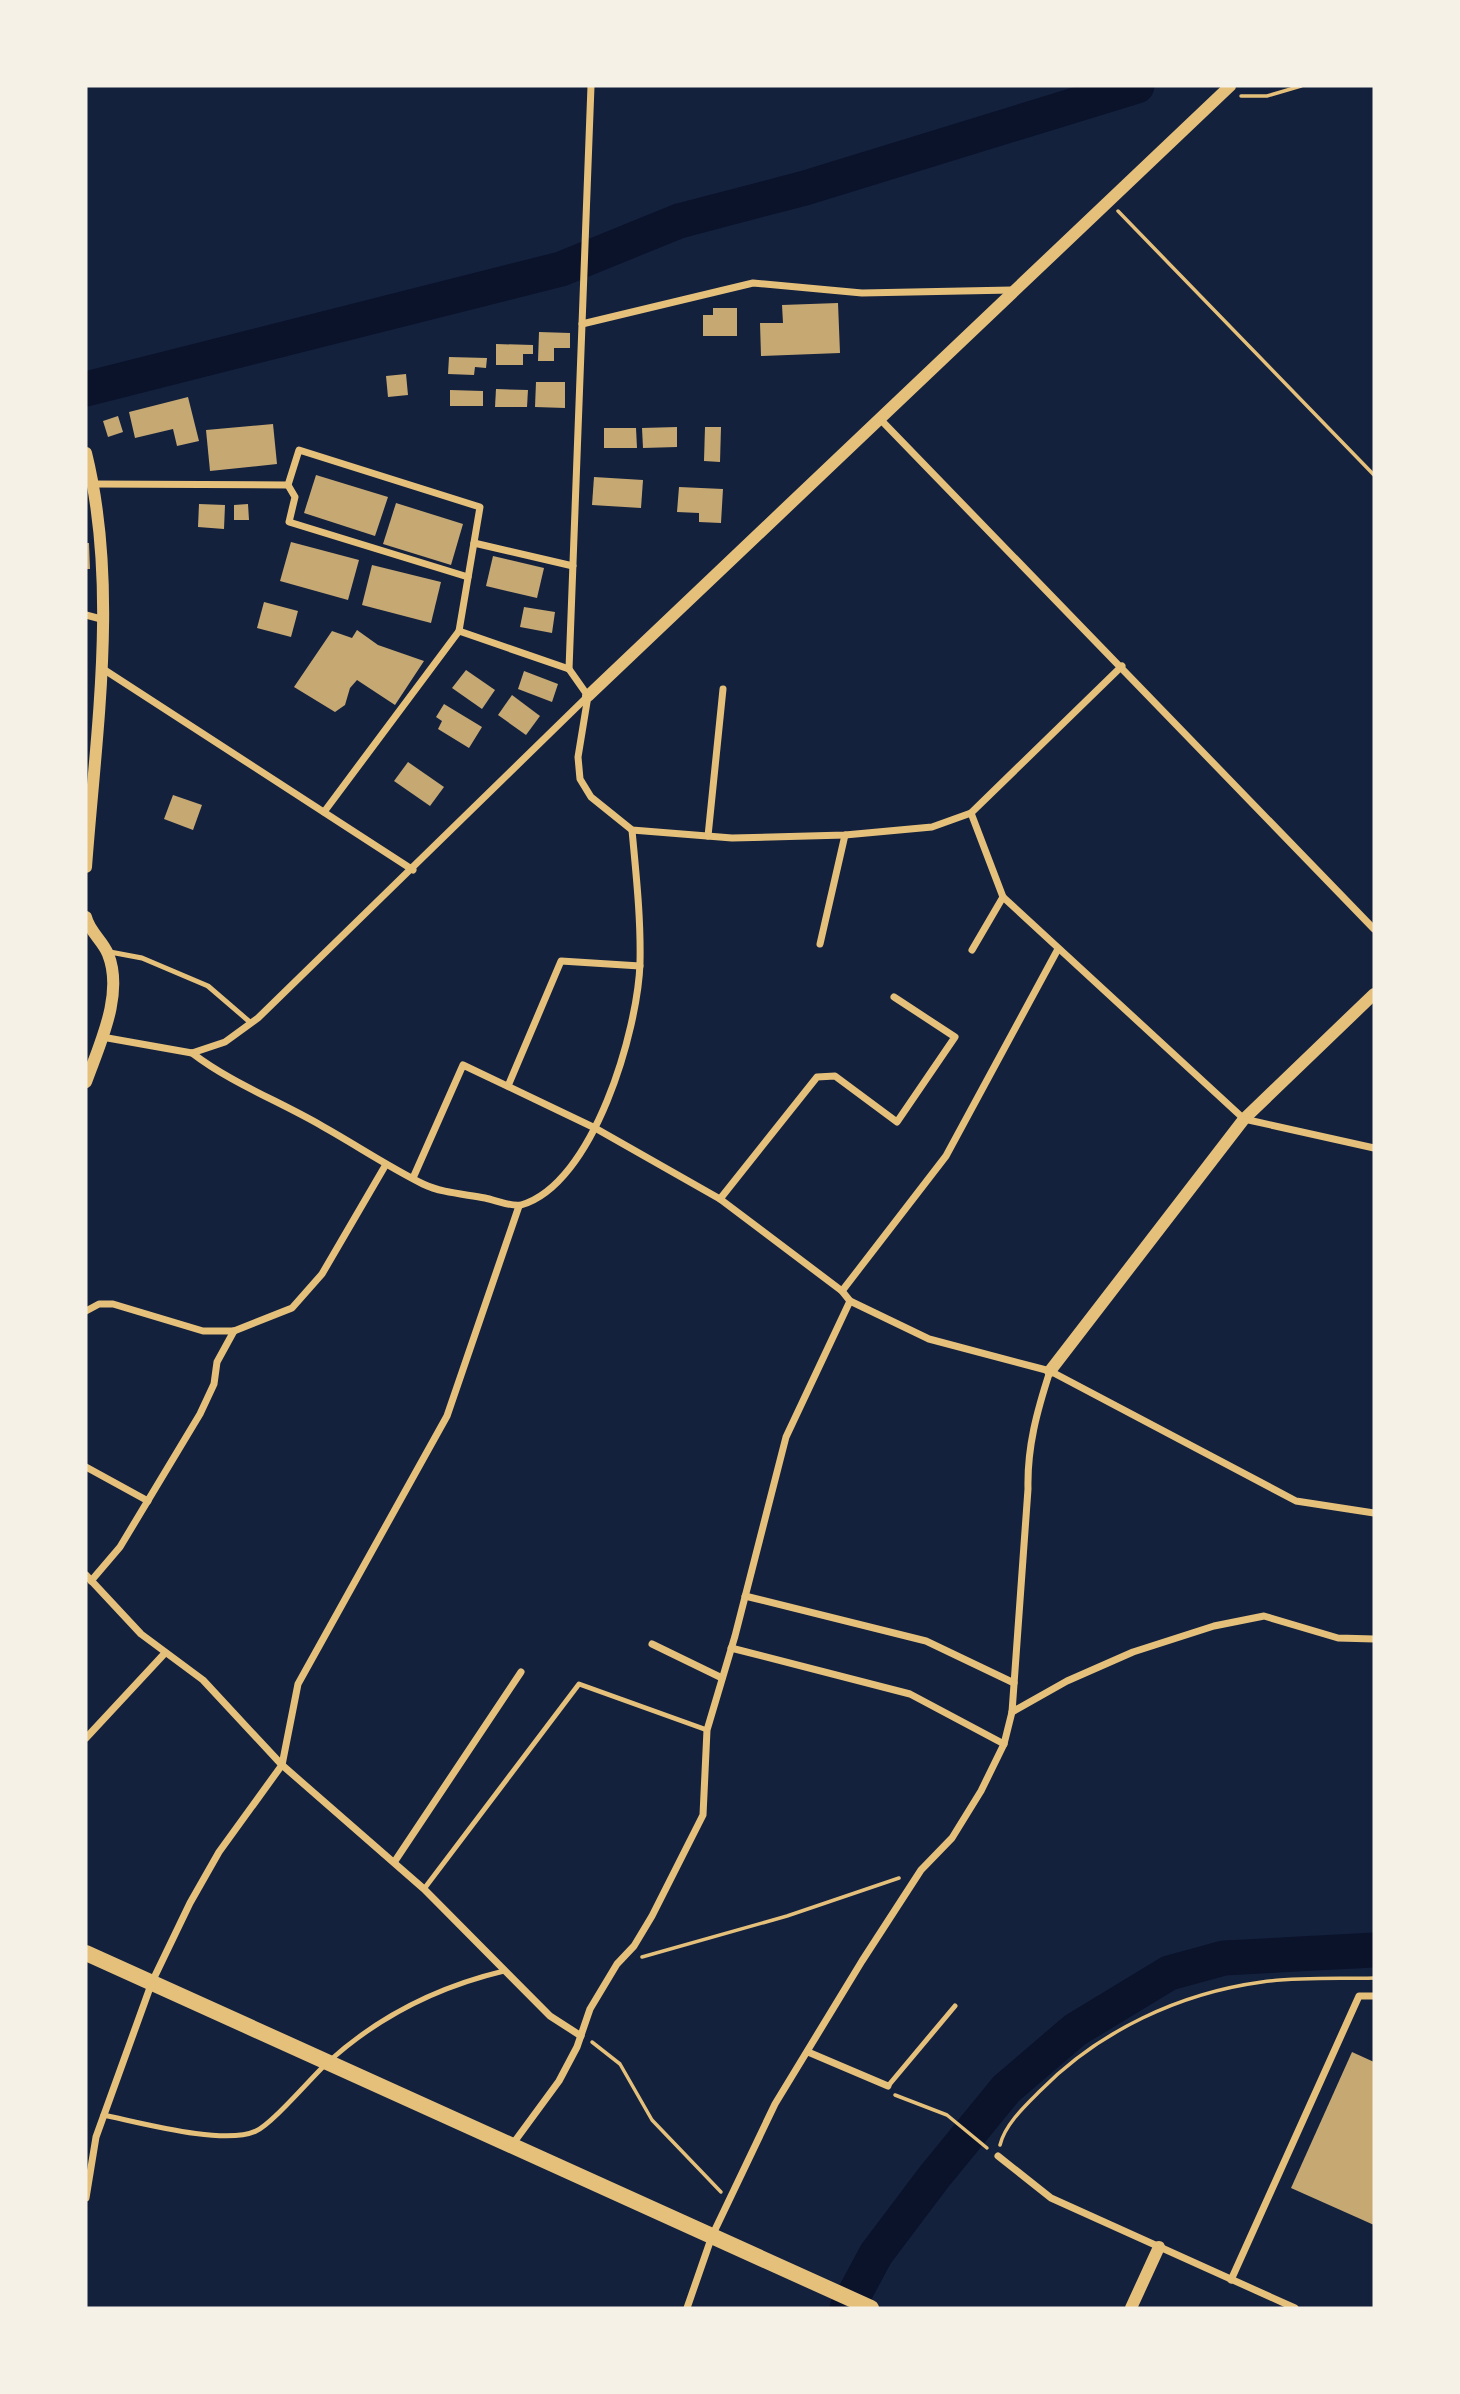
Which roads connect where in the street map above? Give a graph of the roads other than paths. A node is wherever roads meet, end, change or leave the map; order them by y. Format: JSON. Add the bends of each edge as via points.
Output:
{"nodes":[{"id":1,"x":592,"y":86,"type":"edge"},
{"id":2,"x":1230,"y":86,"type":"edge"},
{"id":3,"x":1013,"y":290,"type":"junction"},
{"id":4,"x":582,"y":324,"type":"junction"},
{"id":5,"x":880,"y":419,"type":"junction"},
{"id":6,"x":86,"y":453,"type":"edge"},
{"id":7,"x":93,"y":484,"type":"junction"},
{"id":8,"x":288,"y":485,"type":"junction"},
{"id":9,"x":474,"y":543,"type":"junction"},
{"id":10,"x":573,"y":566,"type":"junction"},
{"id":11,"x":468,"y":577,"type":"junction"},
{"id":12,"x":86,"y":615,"type":"edge"},
{"id":13,"x":101,"y":620,"type":"junction"},
{"id":14,"x":459,"y":631,"type":"junction"},
{"id":15,"x":1122,"y":666,"type":"junction"},
{"id":16,"x":100,"y":667,"type":"junction"},
{"id":17,"x":569,"y":670,"type":"junction"},
{"id":18,"x":723,"y":689,"type":"dead end"},
{"id":19,"x":588,"y":696,"type":"junction"},
{"id":20,"x":91,"y":725,"type":"edge"},
{"id":21,"x":324,"y":811,"type":"junction"},
{"id":22,"x":971,"y":813,"type":"junction"},
{"id":23,"x":632,"y":830,"type":"junction"},
{"id":24,"x":845,"y":835,"type":"junction"},
{"id":25,"x":708,"y":836,"type":"junction"},
{"id":26,"x":86,"y":867,"type":"edge"},
{"id":27,"x":413,"y":870,"type":"junction"},
{"id":28,"x":1003,"y":897,"type":"junction"},
{"id":29,"x":86,"y":916,"type":"edge"},
{"id":30,"x":1374,"y":929,"type":"edge"},
{"id":31,"x":821,"y":944,"type":"dead end"},
{"id":32,"x":1058,"y":949,"type":"junction"},
{"id":33,"x":972,"y":950,"type":"dead end"},
{"id":34,"x":107,"y":951,"type":"junction"},
{"id":35,"x":640,"y":966,"type":"junction"},
{"id":36,"x":1374,"y":994,"type":"edge"},
{"id":37,"x":894,"y":997,"type":"dead end"},
{"id":38,"x":251,"y":1023,"type":"junction"},
{"id":39,"x":102,"y":1037,"type":"junction"},
{"id":40,"x":192,"y":1053,"type":"junction"},
{"id":41,"x":86,"y":1082,"type":"edge"},
{"id":42,"x":508,"y":1086,"type":"junction"},
{"id":43,"x":1244,"y":1119,"type":"junction"},
{"id":44,"x":595,"y":1128,"type":"junction"},
{"id":45,"x":1374,"y":1148,"type":"edge"},
{"id":46,"x":385,"y":1166,"type":"junction"},
{"id":47,"x":413,"y":1178,"type":"junction"},
{"id":48,"x":720,"y":1199,"type":"junction"},
{"id":49,"x":519,"y":1206,"type":"junction"},
{"id":50,"x":842,"y":1291,"type":"junction"},
{"id":51,"x":850,"y":1301,"type":"junction"},
{"id":52,"x":86,"y":1311,"type":"edge"},
{"id":53,"x":234,"y":1331,"type":"junction"},
{"id":54,"x":1049,"y":1371,"type":"junction"},
{"id":55,"x":86,"y":1467,"type":"edge"},
{"id":56,"x":148,"y":1501,"type":"junction"},
{"id":57,"x":1374,"y":1513,"type":"edge"},
{"id":58,"x":88,"y":1578,"type":"edge"},
{"id":59,"x":745,"y":1596,"type":"junction"},
{"id":60,"x":1374,"y":1639,"type":"edge"},
{"id":61,"x":652,"y":1644,"type":"dead end"},
{"id":62,"x":731,"y":1648,"type":"junction"},
{"id":63,"x":165,"y":1653,"type":"junction"},
{"id":64,"x":521,"y":1672,"type":"dead end"},
{"id":65,"x":723,"y":1678,"type":"junction"},
{"id":66,"x":1014,"y":1683,"type":"junction"},
{"id":67,"x":1012,"y":1712,"type":"junction"},
{"id":68,"x":707,"y":1730,"type":"junction"},
{"id":69,"x":86,"y":1738,"type":"edge"},
{"id":70,"x":1004,"y":1744,"type":"junction"},
{"id":71,"x":282,"y":1765,"type":"junction"},
{"id":72,"x":395,"y":1861,"type":"junction"},
{"id":73,"x":424,"y":1889,"type":"junction"},
{"id":74,"x":86,"y":1953,"type":"edge"},
{"id":75,"x":504,"y":1971,"type":"junction"},
{"id":76,"x":152,"y":1982,"type":"junction"},
{"id":77,"x":1374,"y":1996,"type":"edge"},
{"id":78,"x":955,"y":2007,"type":"dead end"},
{"id":79,"x":581,"y":2036,"type":"junction"},
{"id":80,"x":808,"y":2052,"type":"junction"},
{"id":81,"x":328,"y":2062,"type":"junction"},
{"id":82,"x":888,"y":2086,"type":"joint"},
{"id":83,"x":103,"y":2115,"type":"junction"},
{"id":84,"x":512,"y":2145,"type":"junction"},
{"id":85,"x":998,"y":2156,"type":"road end"},
{"id":86,"x":86,"y":2198,"type":"edge"},
{"id":87,"x":712,"y":2236,"type":"junction"},
{"id":88,"x":1159,"y":2247,"type":"junction"},
{"id":89,"x":1231,"y":2280,"type":"junction"},
{"id":90,"x":687,"y":2308,"type":"edge"},
{"id":91,"x":870,"y":2308,"type":"edge"},
{"id":92,"x":1131,"y":2308,"type":"edge"},
{"id":93,"x":1294,"y":2308,"type":"edge"}],
"edges":[{"from":1,"to":4,"type":"street"},
{"from":2,"to":3,"type":"street"},
{"from":3,"to":4,"type":"street","via":[[862,293],[753,283]]},
{"from":3,"to":5,"type":"street"},
{"from":4,"to":10,"type":"street"},
{"from":5,"to":15,"type":"street"},
{"from":5,"to":19,"type":"street"},
{"from":6,"to":7,"type":"street"},
{"from":7,"to":8,"type":"street"},
{"from":7,"to":13,"type":"street","via":[[102,529]]},
{"from":8,"to":9,"type":"street","via":[[299,450],[480,507]]},
{"from":8,"to":11,"type":"street","via":[[295,497],[289,522]]},
{"from":9,"to":10,"type":"street"},
{"from":9,"to":11,"type":"street"},
{"from":10,"to":17,"type":"street"},
{"from":11,"to":14,"type":"street"},
{"from":12,"to":13,"type":"street"},
{"from":13,"to":16,"type":"street"},
{"from":14,"to":17,"type":"street"},
{"from":14,"to":21,"type":"street"},
{"from":15,"to":22,"type":"street"},
{"from":15,"to":30,"type":"street"},
{"from":16,"to":20,"type":"street"},
{"from":16,"to":21,"type":"street"},
{"from":17,"to":19,"type":"street"},
{"from":18,"to":25,"type":"street"},
{"from":19,"to":23,"type":"street","via":[[578,757],[580,779],[592,797]]},
{"from":19,"to":27,"type":"street"},
{"from":20,"to":26,"type":"street"},
{"from":21,"to":27,"type":"street"},
{"from":22,"to":24,"type":"street","via":[[932,827]]},
{"from":22,"to":28,"type":"street"},
{"from":23,"to":25,"type":"street"},
{"from":23,"to":35,"type":"street"},
{"from":24,"to":25,"type":"street"},
{"from":24,"to":31,"type":"street"},
{"from":27,"to":38,"type":"street"},
{"from":28,"to":32,"type":"street"},
{"from":28,"to":33,"type":"street"},
{"from":29,"to":34,"type":"street"},
{"from":32,"to":43,"type":"street"},
{"from":32,"to":50,"type":"street","via":[[946,1156]]},
{"from":34,"to":38,"type":"lane","via":[[142,958],[208,986]]},
{"from":34,"to":39,"type":"street","via":[[116,978]]},
{"from":35,"to":42,"type":"street","via":[[561,961]]},
{"from":35,"to":44,"type":"street","via":[[620,1070]]},
{"from":36,"to":43,"type":"street"},
{"from":37,"to":48,"type":"street","via":[[955,1037],[897,1122],[835,1076],[817,1077]]},
{"from":38,"to":40,"type":"street","via":[[225,1042]]},
{"from":39,"to":40,"type":"street"},
{"from":39,"to":41,"type":"street"},
{"from":40,"to":46,"type":"street"},
{"from":42,"to":44,"type":"street"},
{"from":42,"to":47,"type":"street","via":[[463,1065]]},
{"from":43,"to":45,"type":"street"},
{"from":43,"to":54,"type":"street"},
{"from":44,"to":48,"type":"street"},
{"from":44,"to":49,"type":"street","via":[[574,1164],[543,1194]]},
{"from":46,"to":47,"type":"street"},
{"from":46,"to":53,"type":"street","via":[[310,1292],[292,1308]]},
{"from":47,"to":49,"type":"street","via":[[451,1193]]},
{"from":48,"to":50,"type":"street"},
{"from":49,"to":71,"type":"street","via":[[447,1416],[298,1684]]},
{"from":50,"to":51,"type":"street"},
{"from":51,"to":54,"type":"street","via":[[929,1339]]},
{"from":51,"to":59,"type":"street","via":[[786,1437]]},
{"from":52,"to":53,"type":"street","via":[[99,1304],[113,1304],[204,1331]]},
{"from":53,"to":56,"type":"street","via":[[217,1362],[214,1384],[200,1414]]},
{"from":54,"to":57,"type":"street","via":[[1296,1501]]},
{"from":54,"to":66,"type":"street","via":[[1028,1458]]},
{"from":55,"to":56,"type":"street"},
{"from":56,"to":58,"type":"street","via":[[120,1547]]},
{"from":58,"to":63,"type":"street"},
{"from":59,"to":62,"type":"street"},
{"from":59,"to":66,"type":"street","via":[[926,1641]]},
{"from":60,"to":67,"type":"street","via":[[1338,1638],[1264,1615],[1133,1652]]},
{"from":61,"to":65,"type":"street"},
{"from":62,"to":65,"type":"street"},
{"from":62,"to":70,"type":"street","via":[[910,1694]]},
{"from":63,"to":69,"type":"street"},
{"from":63,"to":71,"type":"street","via":[[203,1680]]},
{"from":64,"to":72,"type":"street"},
{"from":65,"to":68,"type":"street"},
{"from":66,"to":67,"type":"street"},
{"from":67,"to":70,"type":"street"},
{"from":68,"to":73,"type":"lane","via":[[579,1684]]},
{"from":68,"to":79,"type":"street","via":[[703,1815],[652,1916],[590,2009]]},
{"from":70,"to":80,"type":"street","via":[[981,1791],[951,1838],[921,1870]]},
{"from":71,"to":72,"type":"street"},
{"from":71,"to":76,"type":"street","via":[[219,1852]]},
{"from":72,"to":73,"type":"street"},
{"from":73,"to":75,"type":"street"},
{"from":74,"to":76,"type":"highway"},
{"from":75,"to":79,"type":"street","via":[[550,2016]]},
{"from":75,"to":81,"type":"lane","via":[[454,1983],[402,2008]]},
{"from":76,"to":81,"type":"highway"},
{"from":76,"to":83,"type":"street"},
{"from":77,"to":89,"type":"street","via":[[1360,1996]]},
{"from":78,"to":82,"type":"lane"},
{"from":79,"to":84,"type":"street","via":[[559,2081]]},
{"from":80,"to":82,"type":"street"},
{"from":80,"to":87,"type":"street","via":[[775,2105]]},
{"from":81,"to":83,"type":"lane","via":[[256,2131],[211,2137]]},
{"from":81,"to":84,"type":"highway"},
{"from":83,"to":86,"type":"street"},
{"from":84,"to":87,"type":"highway"},
{"from":85,"to":88,"type":"street","via":[[1051,2198]]},
{"from":87,"to":90,"type":"street"},
{"from":87,"to":91,"type":"highway"},
{"from":88,"to":89,"type":"street"},
{"from":88,"to":92,"type":"street"},
{"from":89,"to":93,"type":"street"}]}
